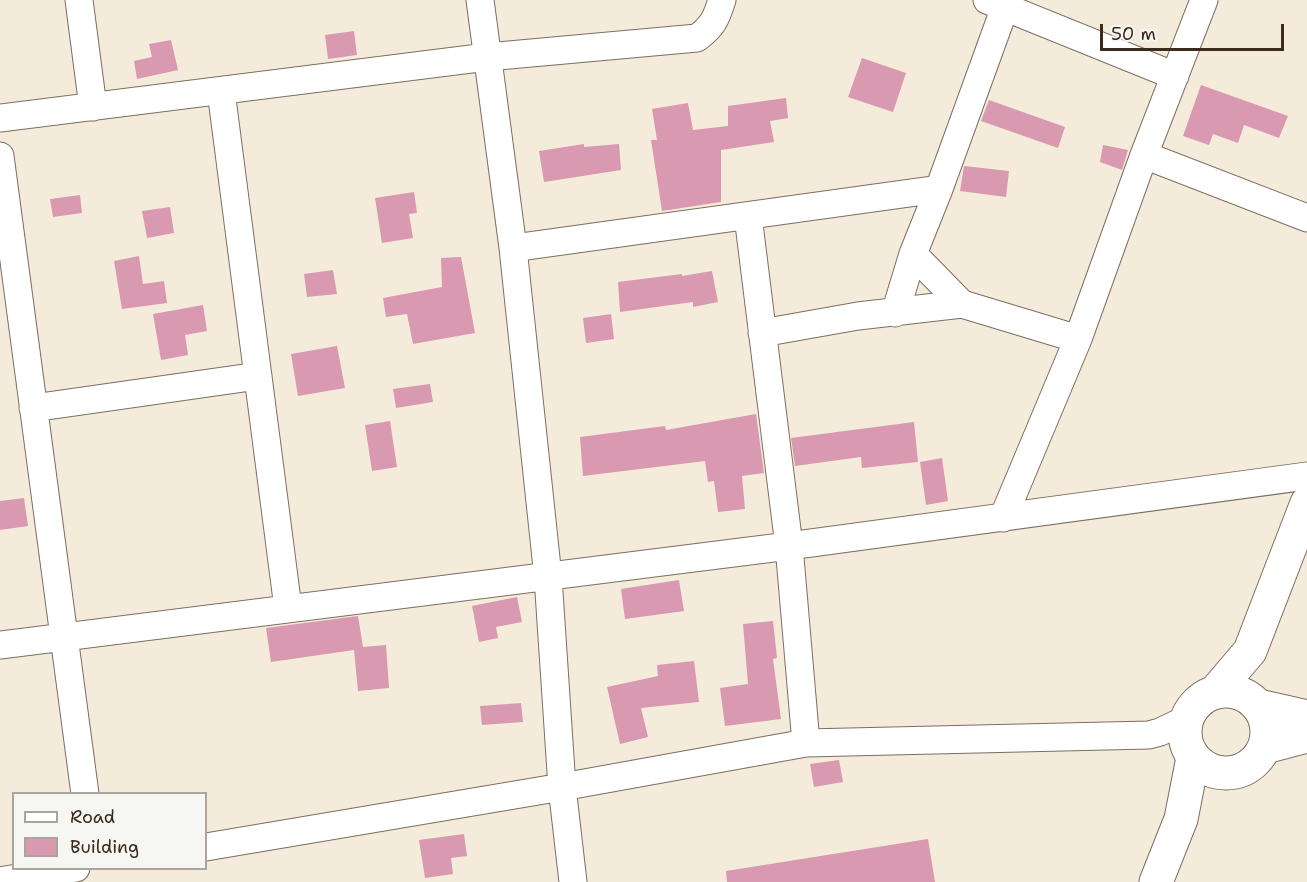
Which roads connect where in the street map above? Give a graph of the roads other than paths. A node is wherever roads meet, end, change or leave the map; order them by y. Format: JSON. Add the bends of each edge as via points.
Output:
{"nodes":[{"id":1,"x":80,"y":0,"type":"edge"},
{"id":2,"x":480,"y":0,"type":"edge"},
{"id":3,"x":722,"y":0,"type":"edge"},
{"id":4,"x":1204,"y":0,"type":"edge"},
{"id":5,"x":996,"y":4,"type":"edge"},
{"id":6,"x":486,"y":57,"type":"junction"},
{"id":7,"x":1175,"y":76,"type":"junction"},
{"id":8,"x":221,"y":91,"type":"junction"},
{"id":9,"x":93,"y":107,"type":"junction"},
{"id":10,"x":0,"y":118,"type":"edge"},
{"id":11,"x":1144,"y":155,"type":"junction"},
{"id":12,"x":0,"y":156,"type":"edge"},
{"id":13,"x":939,"y":189,"type":"junction"},
{"id":14,"x":748,"y":216,"type":"junction"},
{"id":15,"x":1307,"y":218,"type":"edge"},
{"id":16,"x":513,"y":248,"type":"junction"},
{"id":17,"x":913,"y":254,"type":"junction"},
{"id":18,"x":962,"y":303,"type":"junction"},
{"id":19,"x":895,"y":312,"type":"junction"},
{"id":20,"x":11,"y":331,"type":"edge"},
{"id":21,"x":762,"y":333,"type":"junction"},
{"id":22,"x":1078,"y":339,"type":"junction"},
{"id":23,"x":258,"y":376,"type":"junction"},
{"id":24,"x":33,"y":408,"type":"junction"},
{"id":25,"x":1307,"y":476,"type":"edge"},
{"id":26,"x":1307,"y":502,"type":"edge"},
{"id":27,"x":1003,"y":518,"type":"junction"},
{"id":28,"x":789,"y":546,"type":"junction"},
{"id":29,"x":548,"y":577,"type":"junction"},
{"id":30,"x":288,"y":608,"type":"junction"},
{"id":31,"x":63,"y":637,"type":"junction"},
{"id":32,"x":0,"y":645,"type":"edge"},
{"id":33,"x":1250,"y":651,"type":"junction"},
{"id":34,"x":1215,"y":692,"type":"junction"},
{"id":35,"x":1256,"y":703,"type":"junction"},
{"id":36,"x":1307,"y":717,"type":"edge"},
{"id":37,"x":1307,"y":736,"type":"edge"},
{"id":38,"x":1189,"y":740,"type":"junction"},
{"id":39,"x":806,"y":744,"type":"junction"},
{"id":40,"x":1265,"y":747,"type":"junction"},
{"id":41,"x":1234,"y":772,"type":"junction"},
{"id":42,"x":562,"y":788,"type":"junction"},
{"id":43,"x":85,"y":792,"type":"edge"},
{"id":44,"x":1181,"y":819,"type":"junction"},
{"id":45,"x":207,"y":847,"type":"edge"},
{"id":46,"x":64,"y":870,"type":"edge"},
{"id":47,"x":0,"y":881,"type":"edge"},
{"id":48,"x":573,"y":882,"type":"edge"},
{"id":49,"x":1156,"y":882,"type":"edge"}],
"edges":[{"from":1,"to":9,"type":"street"},
{"from":2,"to":6,"type":"street"},
{"from":3,"to":6,"type":"street","via":[[710,28],[697,38]]},
{"from":4,"to":7,"type":"street"},
{"from":5,"to":7,"type":"street"},
{"from":5,"to":13,"type":"street"},
{"from":6,"to":8,"type":"street"},
{"from":6,"to":16,"type":"street"},
{"from":7,"to":11,"type":"street"},
{"from":8,"to":9,"type":"street"},
{"from":8,"to":23,"type":"street"},
{"from":9,"to":10,"type":"street"},
{"from":11,"to":15,"type":"street"},
{"from":11,"to":22,"type":"street"},
{"from":12,"to":20,"type":"street"},
{"from":13,"to":14,"type":"street"},
{"from":13,"to":17,"type":"street"},
{"from":14,"to":16,"type":"street"},
{"from":14,"to":21,"type":"street"},
{"from":16,"to":29,"type":"street"},
{"from":17,"to":18,"type":"street"},
{"from":17,"to":19,"type":"street"},
{"from":18,"to":19,"type":"street"},
{"from":18,"to":22,"type":"street"},
{"from":19,"to":21,"type":"street"},
{"from":20,"to":24,"type":"street"},
{"from":21,"to":28,"type":"street"},
{"from":22,"to":27,"type":"street"},
{"from":23,"to":24,"type":"street"},
{"from":23,"to":30,"type":"street"},
{"from":24,"to":31,"type":"street"},
{"from":25,"to":27,"type":"street"},
{"from":26,"to":33,"type":"main road"},
{"from":27,"to":28,"type":"street"},
{"from":28,"to":29,"type":"street"},
{"from":28,"to":39,"type":"street"},
{"from":29,"to":30,"type":"street"},
{"from":29,"to":42,"type":"street"},
{"from":30,"to":31,"type":"street"},
{"from":31,"to":32,"type":"street"},
{"from":31,"to":43,"type":"street"},
{"from":33,"to":34,"type":"main road"},
{"from":33,"to":35,"type":"main road"},
{"from":34,"to":35,"type":"main road","via":[[1239,692]]},
{"from":34,"to":38,"type":"main road","via":[[1195,704]]},
{"from":35,"to":36,"type":"main road"},
{"from":35,"to":40,"type":"main road","via":[[1268,729]]},
{"from":37,"to":40,"type":"main road"},
{"from":38,"to":39,"type":"street","via":[[1160,732]]},
{"from":38,"to":41,"type":"main road","via":[[1211,771]]},
{"from":38,"to":44,"type":"main road"},
{"from":39,"to":42,"type":"street"},
{"from":40,"to":41,"type":"main road","via":[[1253,763]]},
{"from":41,"to":44,"type":"main road"},
{"from":42,"to":45,"type":"street"},
{"from":42,"to":48,"type":"street"},
{"from":44,"to":49,"type":"main road"},
{"from":46,"to":47,"type":"street"}]}
